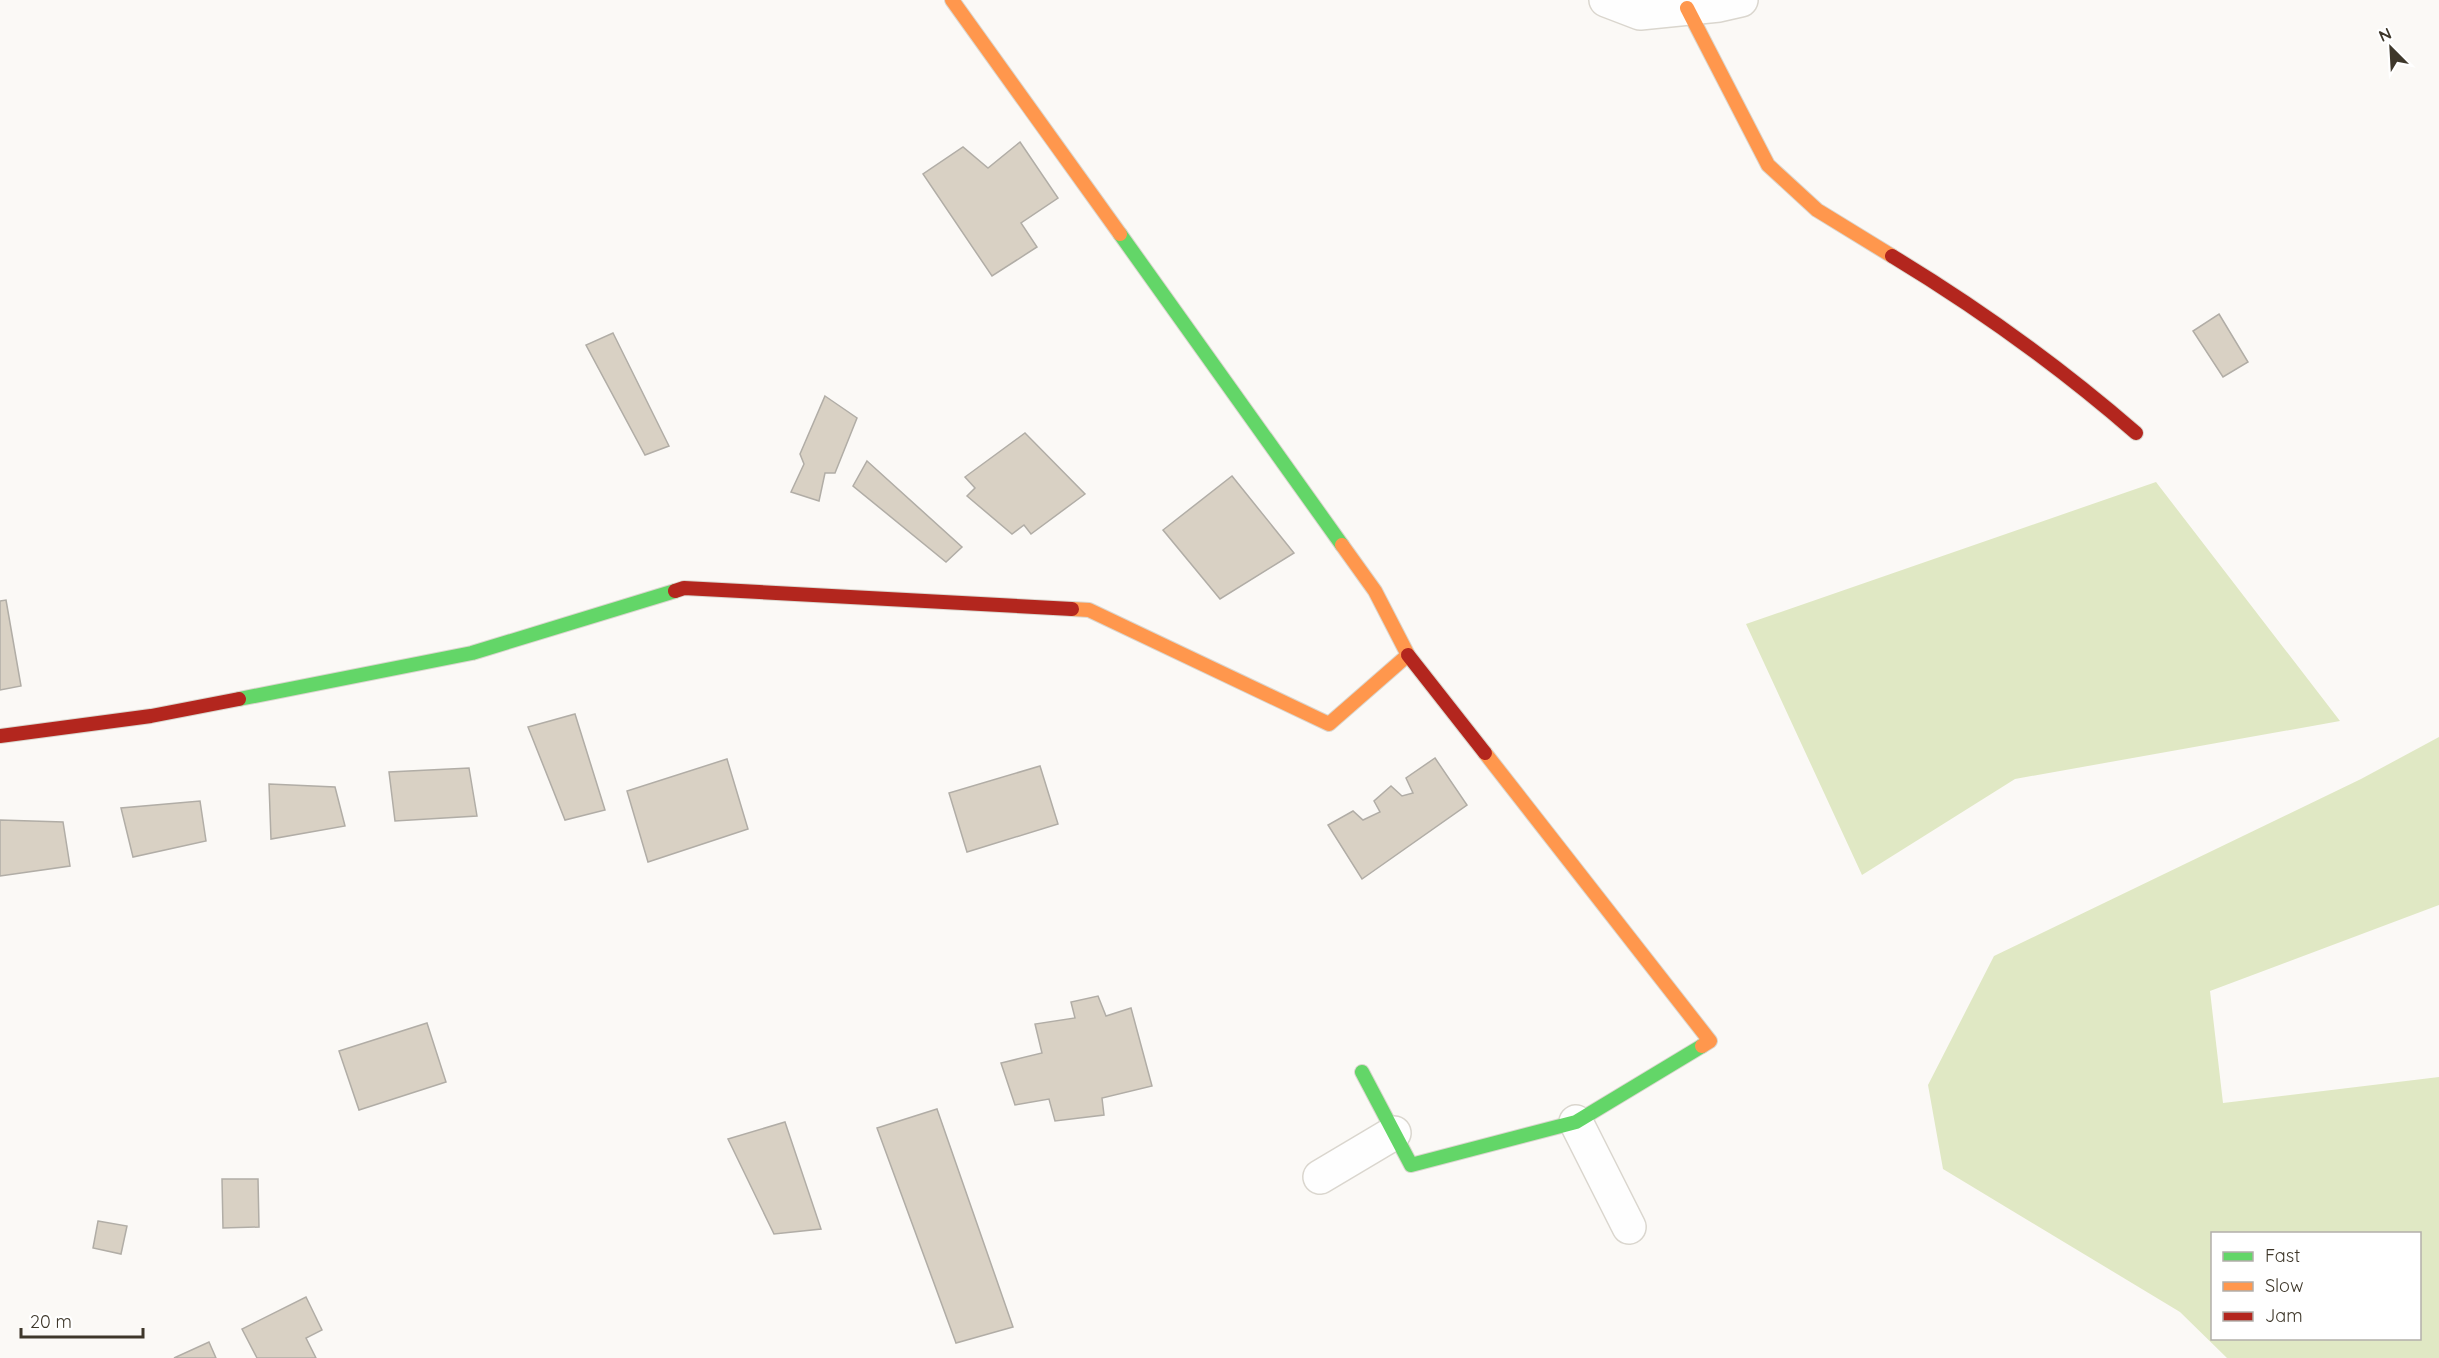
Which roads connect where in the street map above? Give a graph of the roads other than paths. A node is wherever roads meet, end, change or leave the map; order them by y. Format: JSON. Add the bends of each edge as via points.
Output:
{"nodes":[{"id":1,"x":952,"y":0,"type":"edge"},
{"id":2,"x":1606,"y":0,"type":"edge"},
{"id":3,"x":1741,"y":0,"type":"edge"},
{"id":4,"x":1687,"y":8,"type":"junction"},
{"id":5,"x":2136,"y":434,"type":"dead end"},
{"id":6,"x":1408,"y":655,"type":"junction"},
{"id":7,"x":0,"y":736,"type":"edge"},
{"id":8,"x":1362,"y":1072,"type":"dead end"},
{"id":9,"x":1576,"y":1122,"type":"junction"},
{"id":10,"x":1394,"y":1133,"type":"junction"},
{"id":11,"x":1320,"y":1177,"type":"dead end"},
{"id":12,"x":1629,"y":1227,"type":"dead end"}],
"edges":[{"from":1,"to":6,"type":"street","via":[[1374,591]]},
{"from":2,"to":4,"type":"street","via":[[1640,13]]},
{"from":3,"to":4,"type":"street"},
{"from":4,"to":5,"type":"street","via":[[1768,165],[1816,210],[2001,327],[2082,386]]},
{"from":6,"to":7,"type":"street","via":[[1329,724],[1089,610],[684,588],[472,653],[151,716]]},
{"from":6,"to":9,"type":"street","via":[[1710,1041]]},
{"from":8,"to":10,"type":"street"},
{"from":9,"to":10,"type":"street","via":[[1411,1165]]},
{"from":9,"to":12,"type":"street"},
{"from":10,"to":11,"type":"street"}]}
